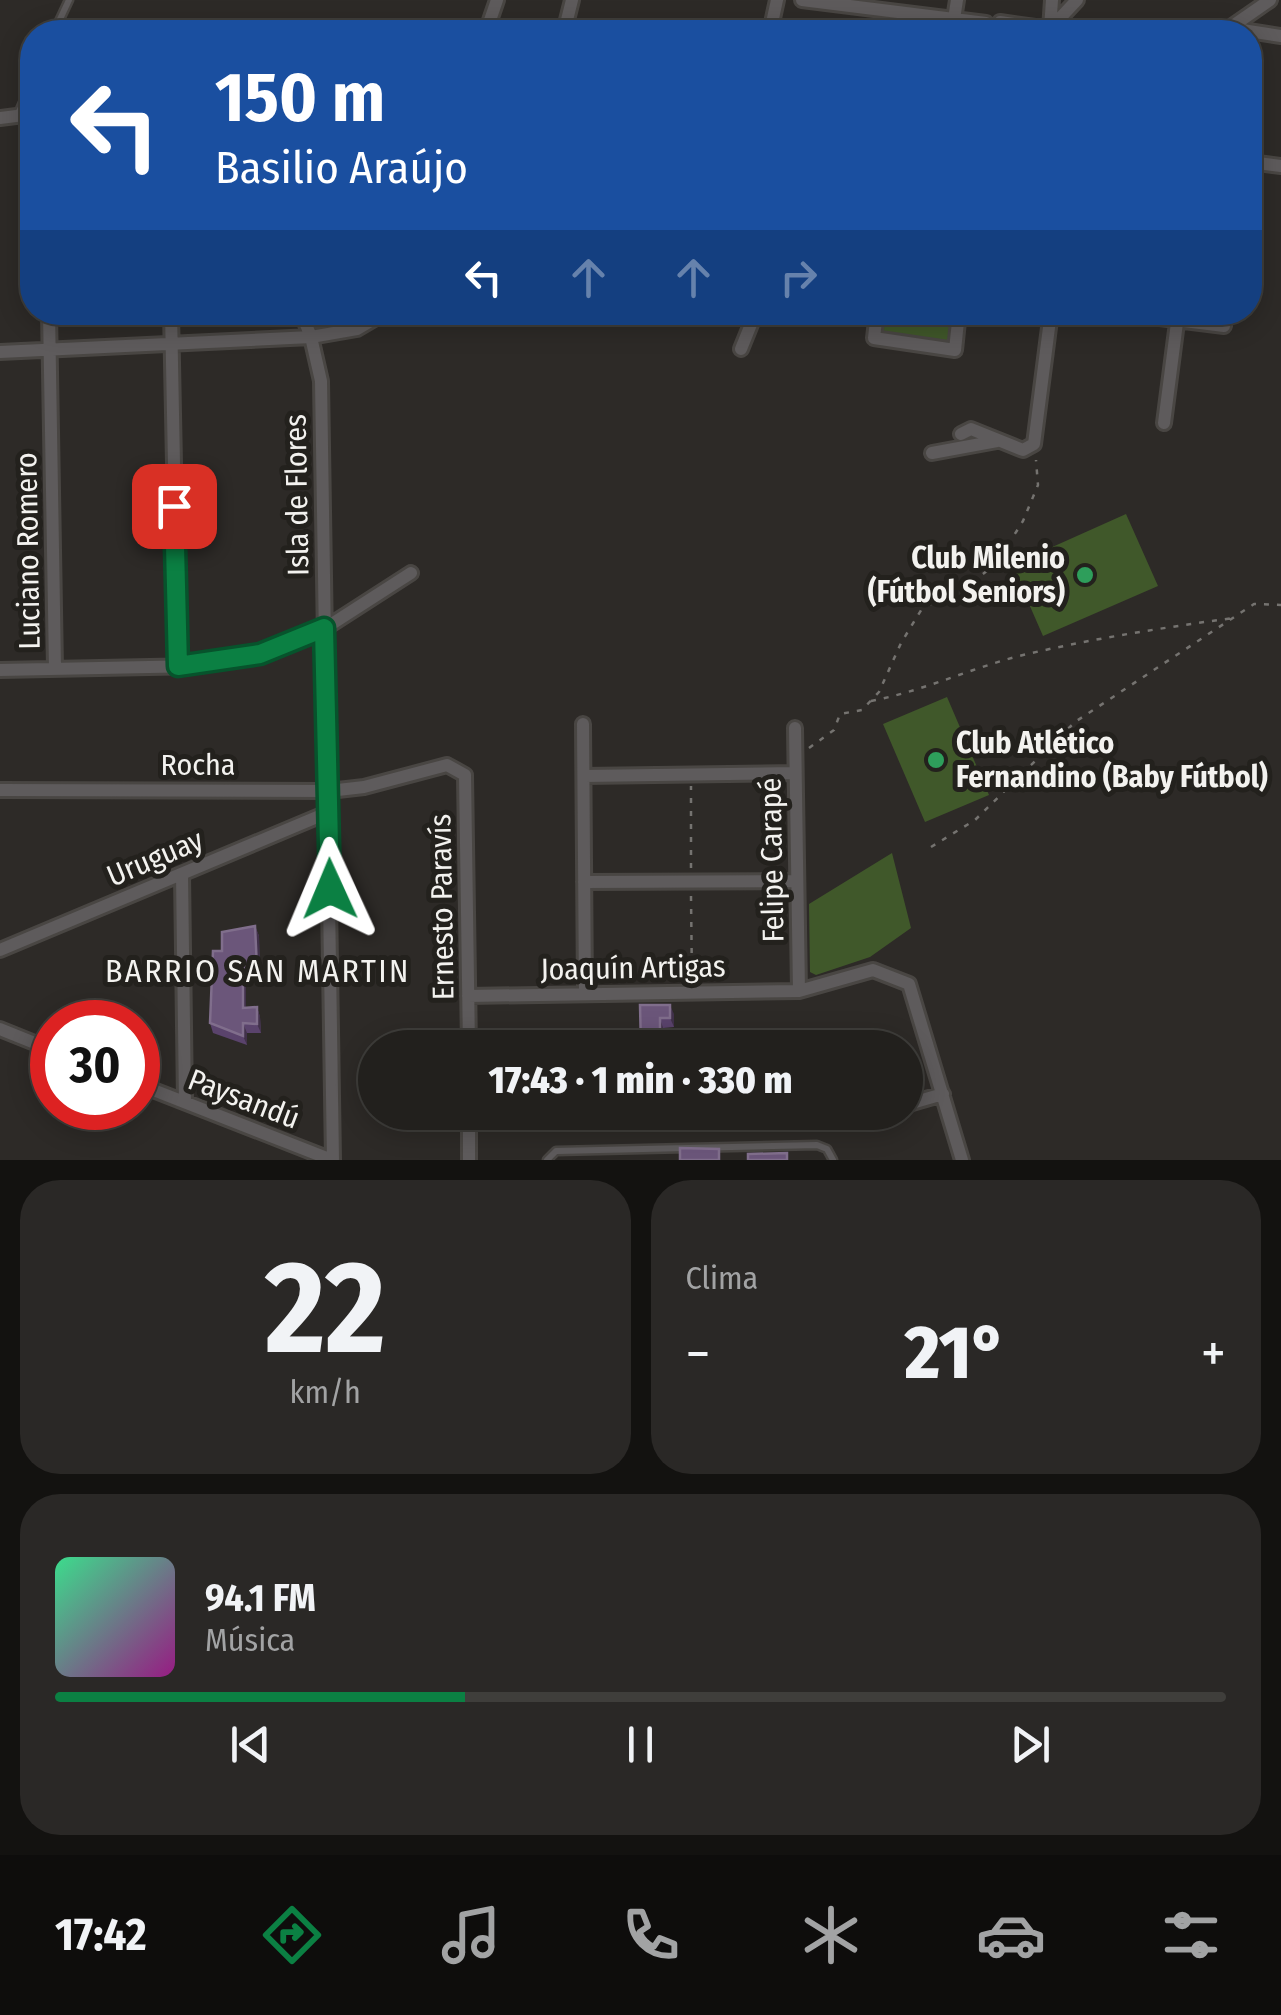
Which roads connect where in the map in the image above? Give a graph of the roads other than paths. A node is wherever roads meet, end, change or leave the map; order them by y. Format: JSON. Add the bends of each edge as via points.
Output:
{"nodes":[{"id":1,"x":802,"y":0,"type":"edge"},
{"id":2,"x":957,"y":0,"type":"edge"},
{"id":3,"x":1077,"y":0,"type":"edge"},
{"id":4,"x":1270,"y":0,"type":"edge"},
{"id":5,"x":871,"y":5,"type":"edge"},
{"id":6,"x":954,"y":19,"type":"junction"},
{"id":7,"x":964,"y":20,"type":"edge"},
{"id":8,"x":1058,"y":20,"type":"edge"},
{"id":9,"x":1241,"y":20,"type":"edge"},
{"id":10,"x":20,"y":111,"type":"edge"},
{"id":11,"x":18,"y":116,"type":"joint"},
{"id":12,"x":0,"y":118,"type":"edge"},
{"id":13,"x":49,"y":325,"type":"edge"},
{"id":14,"x":171,"y":325,"type":"edge"},
{"id":15,"x":306,"y":325,"type":"edge"},
{"id":16,"x":365,"y":325,"type":"edge"},
{"id":17,"x":751,"y":325,"type":"edge"},
{"id":18,"x":876,"y":325,"type":"edge"},
{"id":19,"x":958,"y":325,"type":"edge"},
{"id":20,"x":1049,"y":325,"type":"edge"},
{"id":21,"x":1177,"y":325,"type":"edge"},
{"id":22,"x":1219,"y":325,"type":"edge"},
{"id":23,"x":1224,"y":326,"type":"dead end"},
{"id":24,"x":311,"y":337,"type":"junction"},
{"id":25,"x":171,"y":346,"type":"junction"},
{"id":26,"x":741,"y":348,"type":"dead end"},
{"id":27,"x":50,"y":350,"type":"junction"},
{"id":28,"x":0,"y":352,"type":"edge"},
{"id":29,"x":1164,"y":422,"type":"dead end"},
{"id":30,"x":962,"y":434,"type":"dead end"},
{"id":31,"x":997,"y":441,"type":"junction"},
{"id":32,"x":932,"y":453,"type":"dead end"},
{"id":33,"x":411,"y":573,"type":"dead end"},
{"id":34,"x":324,"y":628,"type":"junction"},
{"id":35,"x":178,"y":666,"type":"junction"},
{"id":36,"x":55,"y":668,"type":"junction"},
{"id":37,"x":0,"y":670,"type":"edge"},
{"id":38,"x":583,"y":724,"type":"dead end"},
{"id":39,"x":794,"y":728,"type":"dead end"},
{"id":40,"x":795,"y":773,"type":"junction"},
{"id":41,"x":584,"y":776,"type":"junction"},
{"id":42,"x":396,"y":780,"type":"joint"},
{"id":43,"x":0,"y":790,"type":"edge"},
{"id":44,"x":330,"y":791,"type":"junction"},
{"id":45,"x":329,"y":812,"type":"junction"},
{"id":46,"x":182,"y":874,"type":"junction"},
{"id":47,"x":797,"y":881,"type":"junction"},
{"id":48,"x":584,"y":882,"type":"junction"},
{"id":49,"x":0,"y":950,"type":"edge"},
{"id":50,"x":799,"y":991,"type":"junction"},
{"id":51,"x":585,"y":994,"type":"junction"},
{"id":52,"x":468,"y":996,"type":"junction"},
{"id":53,"x":0,"y":1030,"type":"edge"},
{"id":54,"x":469,"y":1030,"type":"edge"},
{"id":55,"x":30,"y":1042,"type":"edge"},
{"id":56,"x":160,"y":1092,"type":"edge"},
{"id":57,"x":942,"y":1094,"type":"junction"},
{"id":58,"x":923,"y":1100,"type":"edge"},
{"id":59,"x":185,"y":1102,"type":"junction"},
{"id":60,"x":469,"y":1130,"type":"edge"},
{"id":61,"x":333,"y":1160,"type":"edge"},
{"id":62,"x":470,"y":1160,"type":"edge"},
{"id":63,"x":546,"y":1160,"type":"edge"},
{"id":64,"x":833,"y":1160,"type":"edge"},
{"id":65,"x":962,"y":1160,"type":"edge"}],
"edges":[{"from":1,"to":5,"type":"street"},
{"from":2,"to":6,"type":"street"},
{"from":3,"to":8,"type":"street"},
{"from":4,"to":9,"type":"street"},
{"from":5,"to":6,"type":"street"},
{"from":6,"to":7,"type":"street"},
{"from":10,"to":11,"type":"lane"},
{"from":11,"to":12,"type":"street"},
{"from":13,"to":27,"type":"street","name":"Luciano Romero"},
{"from":14,"to":25,"type":"street"},
{"from":15,"to":24,"type":"street","name":"Isla de Flores"},
{"from":16,"to":24,"type":"street"},
{"from":17,"to":26,"type":"street"},
{"from":18,"to":19,"type":"street","via":[[874,338],[955,350]]},
{"from":20,"to":31,"type":"street","via":[[1034,444],[1023,450]]},
{"from":21,"to":29,"type":"street"},
{"from":22,"to":23,"type":"street"},
{"from":24,"to":25,"type":"street"},
{"from":24,"to":34,"type":"street","name":"Isla de Flores","via":[[321,380]]},
{"from":25,"to":27,"type":"street"},
{"from":25,"to":35,"type":"street"},
{"from":27,"to":28,"type":"street"},
{"from":27,"to":36,"type":"street","name":"Luciano Romero"},
{"from":30,"to":31,"type":"street","via":[[971,430]]},
{"from":31,"to":32,"type":"street"},
{"from":33,"to":34,"type":"street"},
{"from":34,"to":35,"type":"street","via":[[260,654]]},
{"from":34,"to":44,"type":"street","name":"Isla de Flores"},
{"from":35,"to":36,"type":"street"},
{"from":36,"to":37,"type":"street"},
{"from":38,"to":41,"type":"street"},
{"from":39,"to":40,"type":"street","name":"Felipe Carapé"},
{"from":40,"to":41,"type":"street"},
{"from":40,"to":47,"type":"street","name":"Felipe Carapé"},
{"from":41,"to":48,"type":"street"},
{"from":42,"to":44,"type":"street","name":"Rocha"},
{"from":42,"to":52,"type":"street","name":"Ernesto Paravís","via":[[441,765],[464,776]]},
{"from":43,"to":44,"type":"street","name":"Rocha"},
{"from":44,"to":45,"type":"street","name":"Isla de Flores"},
{"from":45,"to":46,"type":"street","name":"Uruguay"},
{"from":45,"to":61,"type":"street","name":"Isla de Flores"},
{"from":46,"to":49,"type":"street","name":"Uruguay"},
{"from":46,"to":59,"type":"street"},
{"from":47,"to":48,"type":"street"},
{"from":47,"to":50,"type":"street","name":"Felipe Carapé"},
{"from":48,"to":51,"type":"street"},
{"from":50,"to":51,"type":"street","name":"Joaquín Artigas"},
{"from":50,"to":57,"type":"street","name":"Joaquín Artigas","via":[[873,970],[909,984]]},
{"from":51,"to":52,"type":"street","name":"Joaquín Artigas"},
{"from":52,"to":54,"type":"street","name":"Ernesto Paravís"},
{"from":53,"to":55,"type":"street"},
{"from":56,"to":59,"type":"street","name":"Paysandú"},
{"from":57,"to":58,"type":"street"},
{"from":57,"to":65,"type":"street"},
{"from":59,"to":61,"type":"street","name":"Paysandú"},
{"from":60,"to":62,"type":"street"},
{"from":63,"to":64,"type":"lane","via":[[556,1152],[817,1145]]}]}
